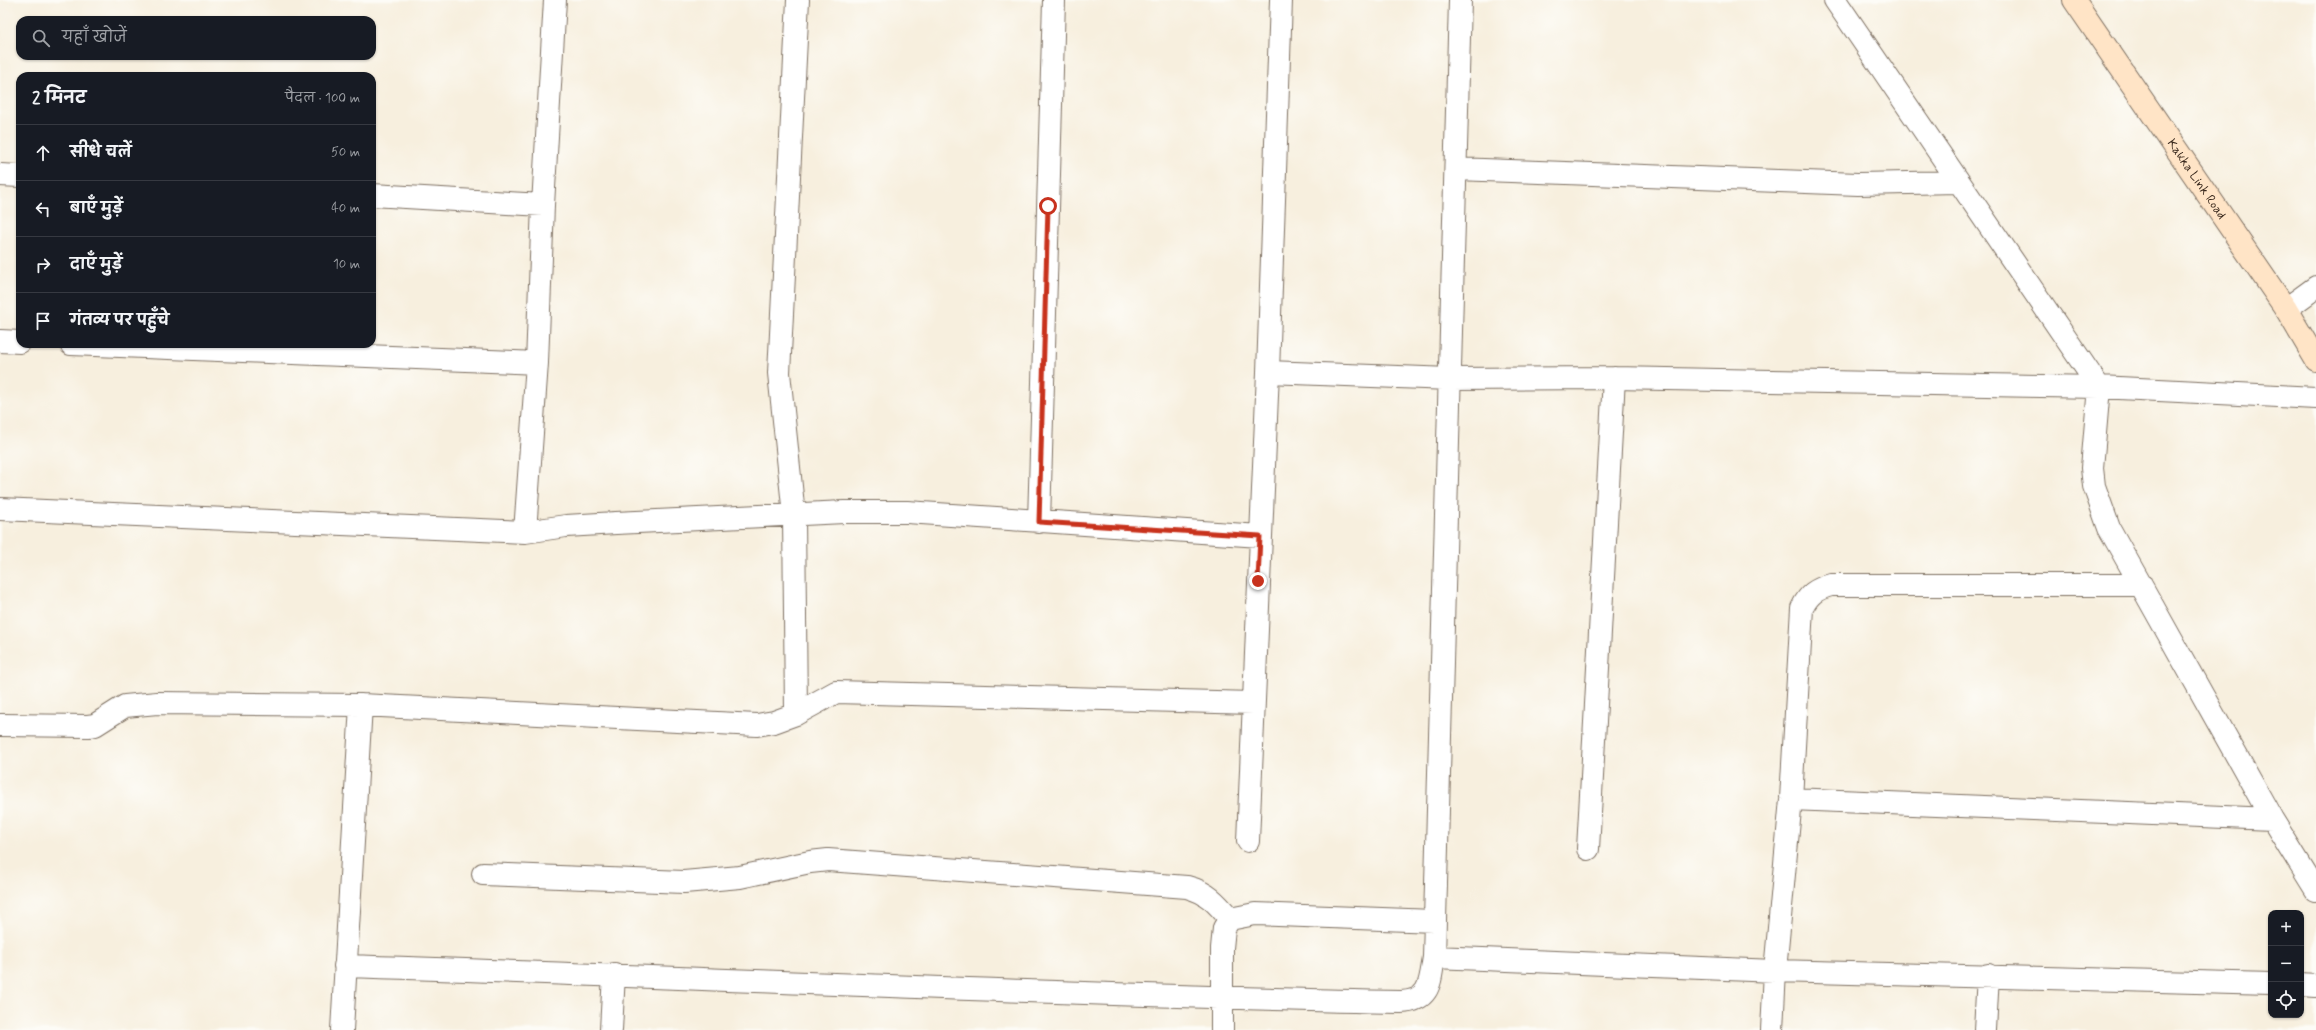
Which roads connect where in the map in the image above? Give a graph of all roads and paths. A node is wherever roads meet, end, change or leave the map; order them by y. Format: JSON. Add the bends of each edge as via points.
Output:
{"nodes":[{"id":1,"x":555,"y":0,"type":"edge"},
{"id":2,"x":798,"y":0,"type":"edge"},
{"id":3,"x":1054,"y":0,"type":"edge"},
{"id":4,"x":1281,"y":0,"type":"edge"},
{"id":5,"x":1460,"y":0,"type":"edge"},
{"id":6,"x":1835,"y":0,"type":"edge"},
{"id":7,"x":2074,"y":0,"type":"edge"},
{"id":8,"x":1456,"y":169,"type":"junction"},
{"id":9,"x":0,"y":175,"type":"edge"},
{"id":10,"x":16,"y":176,"type":"edge"},
{"id":11,"x":1958,"y":182,"type":"junction"},
{"id":12,"x":376,"y":196,"type":"edge"},
{"id":13,"x":543,"y":205,"type":"junction"},
{"id":14,"x":2316,"y":287,"type":"edge"},
{"id":15,"x":2286,"y":309,"type":"junction"},
{"id":16,"x":0,"y":341,"type":"edge"},
{"id":17,"x":16,"y":342,"type":"edge"},
{"id":18,"x":169,"y":348,"type":"edge"},
{"id":19,"x":2316,"y":360,"type":"edge"},
{"id":20,"x":537,"y":363,"type":"junction"},
{"id":21,"x":1268,"y":372,"type":"junction"},
{"id":22,"x":1614,"y":378,"type":"junction"},
{"id":23,"x":1450,"y":379,"type":"junction"},
{"id":24,"x":2099,"y":387,"type":"junction"},
{"id":25,"x":2316,"y":398,"type":"edge"},
{"id":26,"x":0,"y":509,"type":"edge"},
{"id":27,"x":794,"y":515,"type":"junction"},
{"id":28,"x":1039,"y":522,"type":"junction"},
{"id":29,"x":525,"y":532,"type":"junction"},
{"id":30,"x":1260,"y":536,"type":"junction"},
{"id":31,"x":2141,"y":585,"type":"junction"},
{"id":32,"x":1253,"y":703,"type":"junction"},
{"id":33,"x":361,"y":705,"type":"junction"},
{"id":34,"x":796,"y":714,"type":"junction"},
{"id":35,"x":0,"y":725,"type":"edge"},
{"id":36,"x":1791,"y":799,"type":"junction"},
{"id":37,"x":2272,"y":819,"type":"junction"},
{"id":38,"x":1248,"y":841,"type":"dead end"},
{"id":39,"x":1588,"y":849,"type":"dead end"},
{"id":40,"x":483,"y":874,"type":"dead end"},
{"id":41,"x":2316,"y":890,"type":"edge"},
{"id":42,"x":1230,"y":919,"type":"junction"},
{"id":43,"x":1434,"y":922,"type":"junction"},
{"id":44,"x":1434,"y":957,"type":"junction"},
{"id":45,"x":345,"y":966,"type":"junction"},
{"id":46,"x":1775,"y":971,"type":"junction"},
{"id":47,"x":614,"y":974,"type":"junction"},
{"id":48,"x":1988,"y":975,"type":"junction"},
{"id":49,"x":2268,"y":984,"type":"edge"},
{"id":50,"x":2304,"y":985,"type":"edge"},
{"id":51,"x":2316,"y":986,"type":"edge"},
{"id":52,"x":1223,"y":998,"type":"junction"},
{"id":53,"x":342,"y":1030,"type":"edge"},
{"id":54,"x":611,"y":1030,"type":"edge"},
{"id":55,"x":1222,"y":1030,"type":"edge"},
{"id":56,"x":1772,"y":1030,"type":"edge"},
{"id":57,"x":1985,"y":1030,"type":"edge"}],
"edges":[{"from":1,"to":13,"type":"street"},
{"from":2,"to":27,"type":"street","via":[[779,373]]},
{"from":3,"to":28,"type":"street"},
{"from":4,"to":21,"type":"street"},
{"from":5,"to":8,"type":"street"},
{"from":6,"to":11,"type":"street"},
{"from":7,"to":15,"type":"street","name":"Kakka Link Road"},
{"from":8,"to":11,"type":"street","via":[[1858,184]]},
{"from":8,"to":23,"type":"street"},
{"from":9,"to":10,"type":"street"},
{"from":11,"to":24,"type":"street"},
{"from":12,"to":13,"type":"street"},
{"from":13,"to":20,"type":"street"},
{"from":14,"to":15,"type":"street"},
{"from":15,"to":19,"type":"street","name":"Kakka Link Road"},
{"from":16,"to":17,"type":"street"},
{"from":18,"to":20,"type":"street"},
{"from":20,"to":29,"type":"street"},
{"from":21,"to":23,"type":"street"},
{"from":21,"to":30,"type":"street"},
{"from":22,"to":23,"type":"street"},
{"from":22,"to":24,"type":"street"},
{"from":22,"to":39,"type":"street"},
{"from":23,"to":43,"type":"street"},
{"from":24,"to":25,"type":"street"},
{"from":24,"to":31,"type":"street","via":[[2092,468],[2094,486],[2109,528]]},
{"from":26,"to":29,"type":"street"},
{"from":27,"to":28,"type":"street","via":[[907,512]]},
{"from":27,"to":29,"type":"street","via":[[602,524]]},
{"from":27,"to":34,"type":"street"},
{"from":28,"to":30,"type":"street"},
{"from":30,"to":32,"type":"street"},
{"from":31,"to":36,"type":"street","via":[[1831,585],[1817,589],[1808,596],[1802,608]]},
{"from":31,"to":37,"type":"street"},
{"from":32,"to":34,"type":"street","via":[[836,692]]},
{"from":32,"to":38,"type":"street"},
{"from":33,"to":34,"type":"street","via":[[757,725]]},
{"from":33,"to":35,"type":"street","via":[[134,704],[125,706],[95,725]]},
{"from":33,"to":45,"type":"street"},
{"from":36,"to":37,"type":"street"},
{"from":36,"to":46,"type":"street"},
{"from":37,"to":41,"type":"street"},
{"from":40,"to":42,"type":"street","via":[[684,882],[740,877],[828,860],[1187,887],[1200,891],[1213,900]]},
{"from":42,"to":43,"type":"street","via":[[1255,914]]},
{"from":42,"to":52,"type":"street","via":[[1224,928]]},
{"from":43,"to":44,"type":"street"},
{"from":44,"to":46,"type":"street"},
{"from":44,"to":52,"type":"street","via":[[1428,989],[1419,998],[1409,1002]]},
{"from":45,"to":47,"type":"street"},
{"from":45,"to":53,"type":"street"},
{"from":46,"to":48,"type":"street"},
{"from":46,"to":56,"type":"street"},
{"from":47,"to":52,"type":"street"},
{"from":47,"to":54,"type":"street"},
{"from":48,"to":49,"type":"street"},
{"from":48,"to":57,"type":"street"},
{"from":50,"to":51,"type":"street"},
{"from":52,"to":55,"type":"street"}]}
